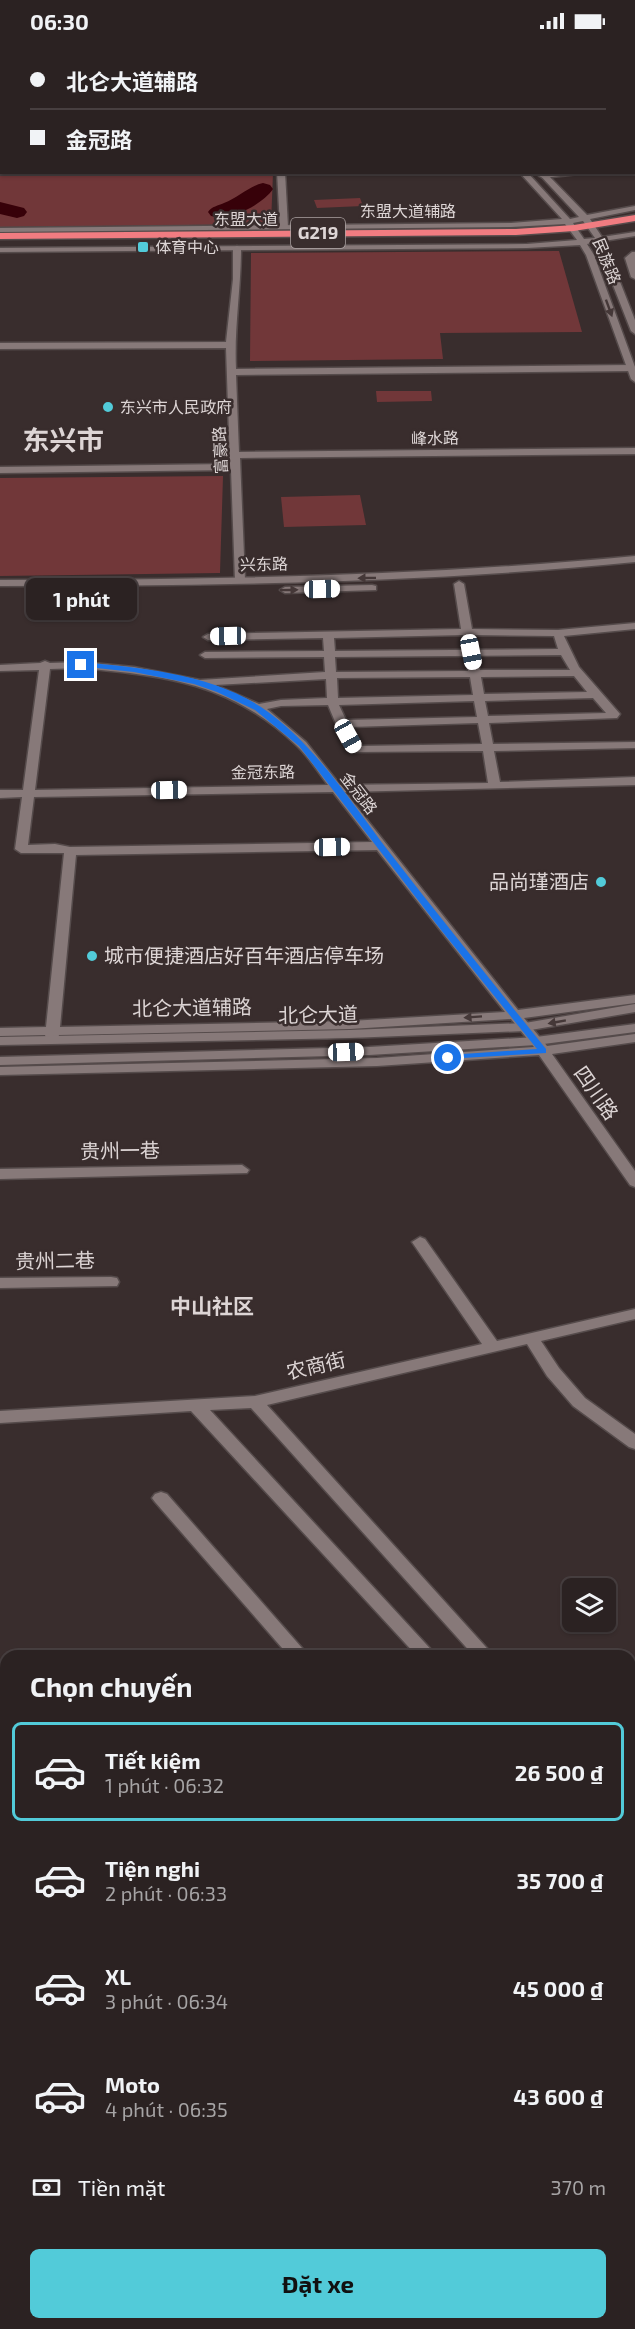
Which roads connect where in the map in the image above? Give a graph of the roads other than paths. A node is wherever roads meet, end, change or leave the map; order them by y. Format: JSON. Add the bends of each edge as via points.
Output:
{"nodes":[{"id":1,"x":281,"y":174,"type":"edge"},
{"id":2,"x":524,"y":174,"type":"edge"},
{"id":3,"x":541,"y":174,"type":"edge"},
{"id":4,"x":635,"y":208,"type":"edge"},
{"id":5,"x":635,"y":218,"type":"edge"},
{"id":6,"x":284,"y":227,"type":"junction"},
{"id":7,"x":635,"y":227,"type":"edge"},
{"id":8,"x":416,"y":229,"type":"junction"},
{"id":9,"x":0,"y":230,"type":"edge"},
{"id":10,"x":594,"y":230,"type":"junction"},
{"id":11,"x":577,"y":232,"type":"junction"},
{"id":12,"x":635,"y":234,"type":"edge"},
{"id":13,"x":0,"y":236,"type":"edge"},
{"id":14,"x":0,"y":244,"type":"edge"},
{"id":15,"x":237,"y":248,"type":"junction"},
{"id":16,"x":0,"y":250,"type":"edge"},
{"id":17,"x":635,"y":254,"type":"edge"},
{"id":18,"x":635,"y":277,"type":"edge"},
{"id":19,"x":635,"y":330,"type":"edge"},
{"id":20,"x":230,"y":345,"type":"junction"},
{"id":21,"x":0,"y":346,"type":"edge"},
{"id":22,"x":631,"y":368,"type":"junction"},
{"id":23,"x":231,"y":372,"type":"junction"},
{"id":24,"x":635,"y":379,"type":"edge"},
{"id":25,"x":635,"y":451,"type":"edge"},
{"id":26,"x":235,"y":455,"type":"junction"},
{"id":27,"x":235,"y":467,"type":"junction"},
{"id":28,"x":0,"y":470,"type":"edge"},
{"id":29,"x":635,"y":559,"type":"edge"},
{"id":30,"x":635,"y":568,"type":"edge"},
{"id":31,"x":240,"y":580,"type":"junction"},
{"id":32,"x":0,"y":583,"type":"edge"},
{"id":33,"x":459,"y":584,"type":"junction"},
{"id":34,"x":0,"y":593,"type":"edge"},
{"id":35,"x":635,"y":626,"type":"edge"},
{"id":36,"x":467,"y":632,"type":"junction"},
{"id":37,"x":558,"y":633,"type":"junction"},
{"id":38,"x":328,"y":635,"type":"junction"},
{"id":39,"x":208,"y":637,"type":"dead end"},
{"id":40,"x":471,"y":652,"type":"junction"},
{"id":41,"x":563,"y":652,"type":"junction"},
{"id":42,"x":330,"y":654,"type":"junction"},
{"id":43,"x":205,"y":655,"type":"dead end"},
{"id":44,"x":45,"y":664,"type":"junction"},
{"id":45,"x":0,"y":668,"type":"edge"},
{"id":46,"x":576,"y":673,"type":"junction"},
{"id":47,"x":475,"y":674,"type":"junction"},
{"id":48,"x":330,"y":675,"type":"junction"},
{"id":49,"x":196,"y":682,"type":"junction"},
{"id":50,"x":596,"y":695,"type":"junction"},
{"id":51,"x":479,"y":698,"type":"junction"},
{"id":52,"x":333,"y":703,"type":"junction"},
{"id":53,"x":258,"y":708,"type":"junction"},
{"id":54,"x":483,"y":720,"type":"junction"},
{"id":55,"x":342,"y":724,"type":"junction"},
{"id":56,"x":635,"y":745,"type":"edge"},
{"id":57,"x":488,"y":748,"type":"junction"},
{"id":58,"x":635,"y":782,"type":"edge"},
{"id":59,"x":495,"y":786,"type":"junction"},
{"id":60,"x":333,"y":787,"type":"junction"},
{"id":61,"x":28,"y":793,"type":"junction"},
{"id":62,"x":0,"y":794,"type":"edge"},
{"id":63,"x":380,"y":846,"type":"junction"},
{"id":64,"x":70,"y":851,"type":"junction"},
{"id":65,"x":635,"y":999,"type":"edge"},
{"id":66,"x":635,"y":1008,"type":"edge"},
{"id":67,"x":515,"y":1015,"type":"junction"},
{"id":68,"x":525,"y":1027,"type":"junction"},
{"id":69,"x":635,"y":1028,"type":"edge"},
{"id":70,"x":0,"y":1032,"type":"edge"},
{"id":71,"x":52,"y":1035,"type":"junction"},
{"id":72,"x":635,"y":1038,"type":"edge"},
{"id":73,"x":0,"y":1041,"type":"edge"},
{"id":74,"x":539,"y":1046,"type":"junction"},
{"id":75,"x":0,"y":1061,"type":"edge"},
{"id":76,"x":0,"y":1071,"type":"edge"},
{"id":77,"x":242,"y":1170,"type":"dead end"},
{"id":78,"x":0,"y":1174,"type":"edge"},
{"id":79,"x":635,"y":1182,"type":"edge"},
{"id":80,"x":420,"y":1242,"type":"dead end"},
{"id":81,"x":111,"y":1282,"type":"dead end"},
{"id":82,"x":0,"y":1283,"type":"edge"},
{"id":83,"x":635,"y":1314,"type":"edge"},
{"id":84,"x":530,"y":1337,"type":"junction"},
{"id":85,"x":492,"y":1346,"type":"junction"},
{"id":86,"x":255,"y":1402,"type":"junction"},
{"id":87,"x":196,"y":1406,"type":"junction"},
{"id":88,"x":0,"y":1417,"type":"edge"},
{"id":89,"x":635,"y":1443,"type":"edge"},
{"id":90,"x":161,"y":1498,"type":"dead end"},
{"id":91,"x":295,"y":1650,"type":"edge"},
{"id":92,"x":422,"y":1650,"type":"edge"},
{"id":93,"x":480,"y":1650,"type":"edge"}],
"edges":[{"from":1,"to":6,"type":"street"},
{"from":2,"to":11,"type":"street","name":"民族路"},
{"from":3,"to":10,"type":"street","name":"民族路"},
{"from":4,"to":10,"type":"street","name":"东盟大道辅路"},
{"from":5,"to":10,"type":"highway","name":"东盟大道","number":"G219"},
{"from":6,"to":8,"type":"street","name":"东盟大道辅路"},
{"from":6,"to":9,"type":"street","name":"东盟大道辅路"},
{"from":7,"to":10,"type":"highway","name":"东盟大道","number":"G219"},
{"from":8,"to":11,"type":"highway","name":"东盟大道","number":"G219"},
{"from":8,"to":13,"type":"highway","name":"东盟大道","number":"G219"},
{"from":10,"to":11,"type":"highway","name":"东盟大道","number":"G219"},
{"from":10,"to":11,"type":"street","name":"东盟大道辅路"},
{"from":10,"to":12,"type":"street","name":"东盟大道辅路"},
{"from":10,"to":19,"type":"street","name":"民族路"},
{"from":11,"to":14,"type":"highway","name":"东盟大道","number":"G219","via":[[522,239]]},
{"from":11,"to":15,"type":"street","name":"东盟大道辅路","via":[[527,246]]},
{"from":11,"to":22,"type":"street","name":"民族路","one_way":true,"via":[[590,255]]},
{"from":15,"to":16,"type":"street","name":"东盟大道辅路"},
{"from":15,"to":20,"type":"street","name":"富豪路"},
{"from":17,"to":18,"type":"street","via":[[629,258]]},
{"from":20,"to":21,"type":"street"},
{"from":20,"to":23,"type":"street","name":"富豪路"},
{"from":22,"to":23,"type":"street"},
{"from":22,"to":24,"type":"street","name":"民族路"},
{"from":23,"to":26,"type":"street","name":"富豪路"},
{"from":25,"to":26,"type":"street","name":"峰水路"},
{"from":26,"to":27,"type":"street","name":"富豪路"},
{"from":27,"to":28,"type":"street"},
{"from":27,"to":31,"type":"street","name":"富豪路"},
{"from":29,"to":31,"type":"street","name":"兴东路","one_way":true,"via":[[452,575]]},
{"from":30,"to":33,"type":"street","name":"兴东路"},
{"from":31,"to":32,"type":"street","name":"兴东路"},
{"from":34,"to":33,"type":"street","name":"兴东路","one_way":true},
{"from":33,"to":36,"type":"street"},
{"from":35,"to":37,"type":"street"},
{"from":36,"to":37,"type":"street"},
{"from":36,"to":38,"type":"street"},
{"from":36,"to":40,"type":"street"},
{"from":37,"to":41,"type":"street"},
{"from":38,"to":39,"type":"street"},
{"from":38,"to":42,"type":"street"},
{"from":40,"to":41,"type":"street"},
{"from":40,"to":42,"type":"street"},
{"from":40,"to":47,"type":"street"},
{"from":41,"to":46,"type":"street"},
{"from":42,"to":43,"type":"street"},
{"from":42,"to":48,"type":"street"},
{"from":44,"to":45,"type":"street","name":"金冠路"},
{"from":44,"to":49,"type":"street","name":"金冠路","via":[[134,670]]},
{"from":44,"to":61,"type":"street"},
{"from":46,"to":47,"type":"street"},
{"from":46,"to":50,"type":"street"},
{"from":47,"to":48,"type":"street"},
{"from":47,"to":51,"type":"street"},
{"from":48,"to":49,"type":"street"},
{"from":48,"to":52,"type":"street"},
{"from":49,"to":53,"type":"street","name":"金冠路"},
{"from":50,"to":51,"type":"street"},
{"from":50,"to":54,"type":"street","via":[[613,716]]},
{"from":51,"to":52,"type":"street"},
{"from":51,"to":54,"type":"street"},
{"from":52,"to":53,"type":"street","via":[[281,703]]},
{"from":52,"to":55,"type":"street"},
{"from":53,"to":60,"type":"street","name":"金冠路","via":[[302,744]]},
{"from":54,"to":55,"type":"street"},
{"from":54,"to":57,"type":"street"},
{"from":55,"to":57,"type":"street","via":[[359,750]]},
{"from":56,"to":57,"type":"street"},
{"from":57,"to":59,"type":"street"},
{"from":58,"to":59,"type":"street","name":"金冠东路"},
{"from":59,"to":60,"type":"street","name":"金冠东路"},
{"from":60,"to":61,"type":"street","name":"金冠东路"},
{"from":60,"to":63,"type":"street","name":"金冠路"},
{"from":61,"to":62,"type":"street","name":"金冠东路"},
{"from":61,"to":64,"type":"street","via":[[21,849]]},
{"from":63,"to":64,"type":"street"},
{"from":63,"to":67,"type":"street","name":"金冠路"},
{"from":64,"to":71,"type":"street"},
{"from":65,"to":67,"type":"street","name":"北仑大道辅路"},
{"from":66,"to":68,"type":"street","name":"北仑大道","one_way":true},
{"from":67,"to":68,"type":"street","name":"金冠路"},
{"from":67,"to":71,"type":"street","name":"北仑大道辅路","one_way":true},
{"from":68,"to":71,"type":"street","name":"北仑大道","via":[[350,1034]]},
{"from":68,"to":74,"type":"street","name":"四川路"},
{"from":69,"to":74,"type":"street","name":"北仑大道"},
{"from":70,"to":71,"type":"street","name":"北仑大道辅路"},
{"from":71,"to":73,"type":"street","name":"北仑大道"},
{"from":72,"to":74,"type":"street"},
{"from":74,"to":75,"type":"street","name":"北仑大道"},
{"from":74,"to":76,"type":"street","via":[[377,1062]]},
{"from":74,"to":79,"type":"street","name":"四川路"},
{"from":77,"to":78,"type":"street","name":"贵州一巷"},
{"from":80,"to":85,"type":"street"},
{"from":81,"to":82,"type":"street","name":"贵州二巷"},
{"from":83,"to":84,"type":"street","name":"农商街"},
{"from":84,"to":85,"type":"street","name":"农商街"},
{"from":84,"to":89,"type":"street","via":[[579,1402]]},
{"from":85,"to":86,"type":"street","name":"农商街"},
{"from":86,"to":87,"type":"street","name":"农商街"},
{"from":86,"to":93,"type":"street"},
{"from":87,"to":88,"type":"street","name":"农商街"},
{"from":87,"to":92,"type":"street"},
{"from":90,"to":91,"type":"street"}]}
